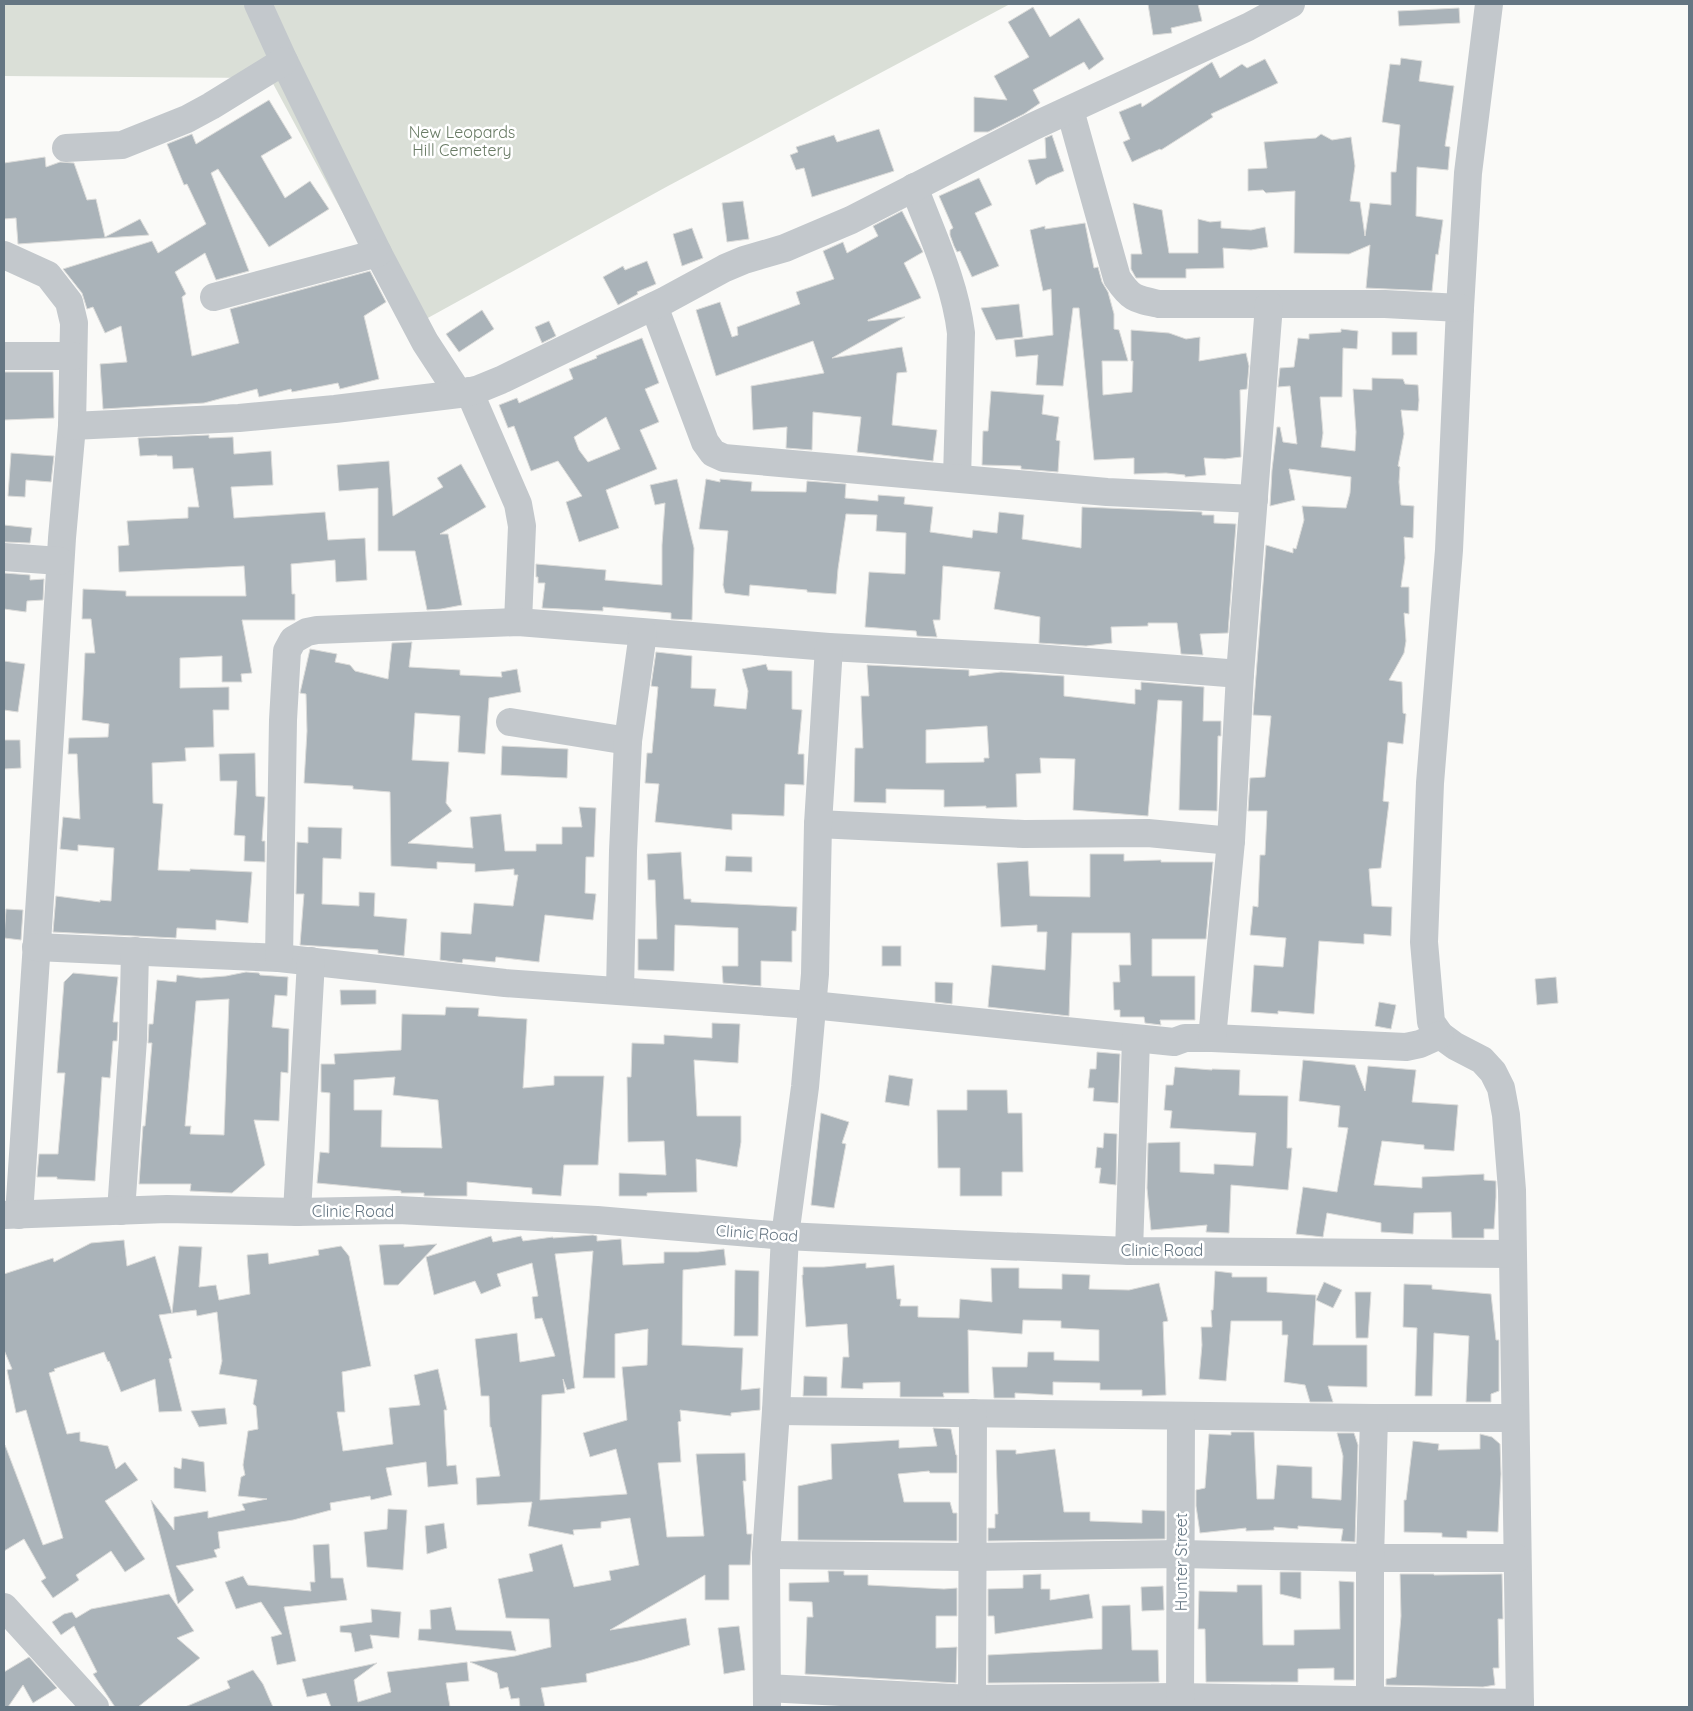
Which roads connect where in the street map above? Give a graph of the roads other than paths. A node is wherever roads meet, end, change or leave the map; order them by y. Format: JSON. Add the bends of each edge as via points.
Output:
{"nodes":[{"id":1,"x":258,"y":4,"type":"edge"},
{"id":2,"x":1291,"y":4,"type":"edge"},
{"id":3,"x":1489,"y":4,"type":"edge"},
{"id":4,"x":284,"y":61,"type":"junction"},
{"id":5,"x":1070,"y":110,"type":"junction"},
{"id":6,"x":66,"y":148,"type":"dead end"},
{"id":7,"x":914,"y":187,"type":"junction"},
{"id":8,"x":378,"y":253,"type":"junction"},
{"id":9,"x":4,"y":254,"type":"edge"},
{"id":10,"x":214,"y":297,"type":"dead end"},
{"id":11,"x":1269,"y":304,"type":"junction"},
{"id":12,"x":654,"y":306,"type":"junction"},
{"id":13,"x":1460,"y":308,"type":"junction"},
{"id":14,"x":4,"y":356,"type":"edge"},
{"id":15,"x":72,"y":356,"type":"junction"},
{"id":16,"x":464,"y":392,"type":"junction"},
{"id":17,"x":72,"y":426,"type":"junction"},
{"id":18,"x":957,"y":478,"type":"junction"},
{"id":19,"x":1254,"y":499,"type":"junction"},
{"id":20,"x":4,"y":557,"type":"edge"},
{"id":21,"x":60,"y":561,"type":"junction"},
{"id":22,"x":518,"y":622,"type":"junction"},
{"id":23,"x":643,"y":632,"type":"junction"},
{"id":24,"x":830,"y":647,"type":"junction"},
{"id":25,"x":1240,"y":674,"type":"junction"},
{"id":26,"x":510,"y":722,"type":"dead end"},
{"id":27,"x":628,"y":741,"type":"junction"},
{"id":28,"x":818,"y":824,"type":"junction"},
{"id":29,"x":1231,"y":841,"type":"junction"},
{"id":30,"x":36,"y":947,"type":"junction"},
{"id":31,"x":134,"y":951,"type":"junction"},
{"id":32,"x":279,"y":958,"type":"junction"},
{"id":33,"x":311,"y":961,"type":"junction"},
{"id":34,"x":620,"y":991,"type":"junction"},
{"id":35,"x":812,"y":1005,"type":"junction"},
{"id":36,"x":1440,"y":1035,"type":"junction"},
{"id":37,"x":1212,"y":1038,"type":"junction"},
{"id":38,"x":1136,"y":1039,"type":"junction"},
{"id":39,"x":121,"y":1211,"type":"junction"},
{"id":40,"x":297,"y":1212,"type":"junction"},
{"id":41,"x":11,"y":1215,"type":"edge"},
{"id":42,"x":785,"y":1236,"type":"junction"},
{"id":43,"x":1130,"y":1250,"type":"junction"},
{"id":44,"x":1512,"y":1254,"type":"junction"},
{"id":45,"x":776,"y":1411,"type":"junction"},
{"id":46,"x":973,"y":1413,"type":"junction"},
{"id":47,"x":1181,"y":1416,"type":"junction"},
{"id":48,"x":1374,"y":1418,"type":"junction"},
{"id":49,"x":1515,"y":1418,"type":"junction"},
{"id":50,"x":766,"y":1554,"type":"junction"},
{"id":51,"x":1181,"y":1554,"type":"junction"},
{"id":52,"x":972,"y":1558,"type":"junction"},
{"id":53,"x":1370,"y":1558,"type":"junction"},
{"id":54,"x":1517,"y":1558,"type":"junction"},
{"id":55,"x":4,"y":1607,"type":"edge"},
{"id":56,"x":767,"y":1698,"type":"edge"},
{"id":57,"x":1180,"y":1702,"type":"edge"},
{"id":58,"x":971,"y":1703,"type":"edge"},
{"id":59,"x":1370,"y":1704,"type":"edge"},
{"id":60,"x":1520,"y":1705,"type":"edge"},
{"id":61,"x":95,"y":1707,"type":"edge"}],
"edges":[{"from":1,"to":4,"type":"street"},
{"from":2,"to":5,"type":"street"},
{"from":3,"to":13,"type":"street","via":[[1468,173]]},
{"from":4,"to":6,"type":"street","via":[[187,120],[122,145]]},
{"from":4,"to":8,"type":"street"},
{"from":5,"to":7,"type":"street"},
{"from":5,"to":11,"type":"street","via":[[1117,278],[1126,292],[1138,300],[1159,304]]},
{"from":7,"to":12,"type":"street","via":[[851,220],[725,268]]},
{"from":7,"to":18,"type":"street","via":[[956,299],[961,333]]},
{"from":8,"to":10,"type":"street"},
{"from":8,"to":16,"type":"street","via":[[425,342]]},
{"from":9,"to":15,"type":"street","via":[[48,275],[69,302],[74,323]]},
{"from":11,"to":13,"type":"street"},
{"from":11,"to":19,"type":"street"},
{"from":12,"to":16,"type":"street","via":[[501,380]]},
{"from":12,"to":18,"type":"street","via":[[705,442],[713,453],[746,461]]},
{"from":13,"to":36,"type":"street","via":[[1449,550],[1430,783],[1424,942],[1431,1022]]},
{"from":14,"to":15,"type":"street"},
{"from":15,"to":17,"type":"street"},
{"from":16,"to":17,"type":"street","via":[[239,418]]},
{"from":16,"to":22,"type":"street","via":[[518,504],[522,526]]},
{"from":17,"to":21,"type":"street"},
{"from":18,"to":19,"type":"street","via":[[1107,492]]},
{"from":19,"to":25,"type":"street"},
{"from":20,"to":21,"type":"street"},
{"from":21,"to":30,"type":"street"},
{"from":22,"to":23,"type":"street"},
{"from":22,"to":32,"type":"street","via":[[317,630],[293,640],[287,651],[283,720]]},
{"from":23,"to":24,"type":"street"},
{"from":23,"to":27,"type":"street"},
{"from":24,"to":25,"type":"street","via":[[1036,658]]},
{"from":24,"to":28,"type":"street"},
{"from":25,"to":29,"type":"street"},
{"from":26,"to":27,"type":"street"},
{"from":27,"to":34,"type":"street"},
{"from":28,"to":29,"type":"street","via":[[1024,834],[1148,833]]},
{"from":28,"to":35,"type":"street"},
{"from":29,"to":37,"type":"street"},
{"from":30,"to":31,"type":"street"},
{"from":30,"to":41,"type":"street"},
{"from":31,"to":32,"type":"street"},
{"from":31,"to":39,"type":"street","via":[[133,1039]]},
{"from":32,"to":33,"type":"street"},
{"from":33,"to":34,"type":"street","via":[[505,983]]},
{"from":33,"to":40,"type":"street"},
{"from":34,"to":35,"type":"street"},
{"from":35,"to":38,"type":"street"},
{"from":35,"to":42,"type":"street","via":[[805,1087]]},
{"from":36,"to":37,"type":"street","via":[[1406,1047]]},
{"from":36,"to":44,"type":"street","via":[[1482,1060],[1501,1088],[1510,1153]]},
{"from":37,"to":38,"type":"street","via":[[1185,1038],[1174,1042]]},
{"from":38,"to":43,"type":"street"},
{"from":39,"to":40,"type":"street","name":"Clinic Road"},
{"from":39,"to":41,"type":"street","name":"Clinic Road"},
{"from":40,"to":42,"type":"street","name":"Clinic Road","via":[[398,1210],[596,1220]]},
{"from":42,"to":43,"type":"street","name":"Clinic Road"},
{"from":42,"to":45,"type":"street"},
{"from":43,"to":44,"type":"street","name":"Clinic Road"},
{"from":44,"to":49,"type":"street"},
{"from":45,"to":46,"type":"street"},
{"from":45,"to":50,"type":"street"},
{"from":46,"to":47,"type":"street"},
{"from":46,"to":52,"type":"street"},
{"from":47,"to":48,"type":"street"},
{"from":47,"to":51,"type":"street","name":"Hunter Street"},
{"from":48,"to":49,"type":"street"},
{"from":48,"to":53,"type":"street"},
{"from":49,"to":54,"type":"street"},
{"from":50,"to":52,"type":"street"},
{"from":50,"to":56,"type":"street"},
{"from":51,"to":52,"type":"street"},
{"from":51,"to":53,"type":"street"},
{"from":51,"to":57,"type":"street","name":"Hunter Street"},
{"from":52,"to":58,"type":"street"},
{"from":53,"to":54,"type":"street"},
{"from":53,"to":59,"type":"street"},
{"from":54,"to":60,"type":"street"},
{"from":55,"to":61,"type":"street"},
{"from":56,"to":58,"type":"street"},
{"from":57,"to":58,"type":"street"},
{"from":57,"to":59,"type":"street"},
{"from":59,"to":60,"type":"street"}]}
